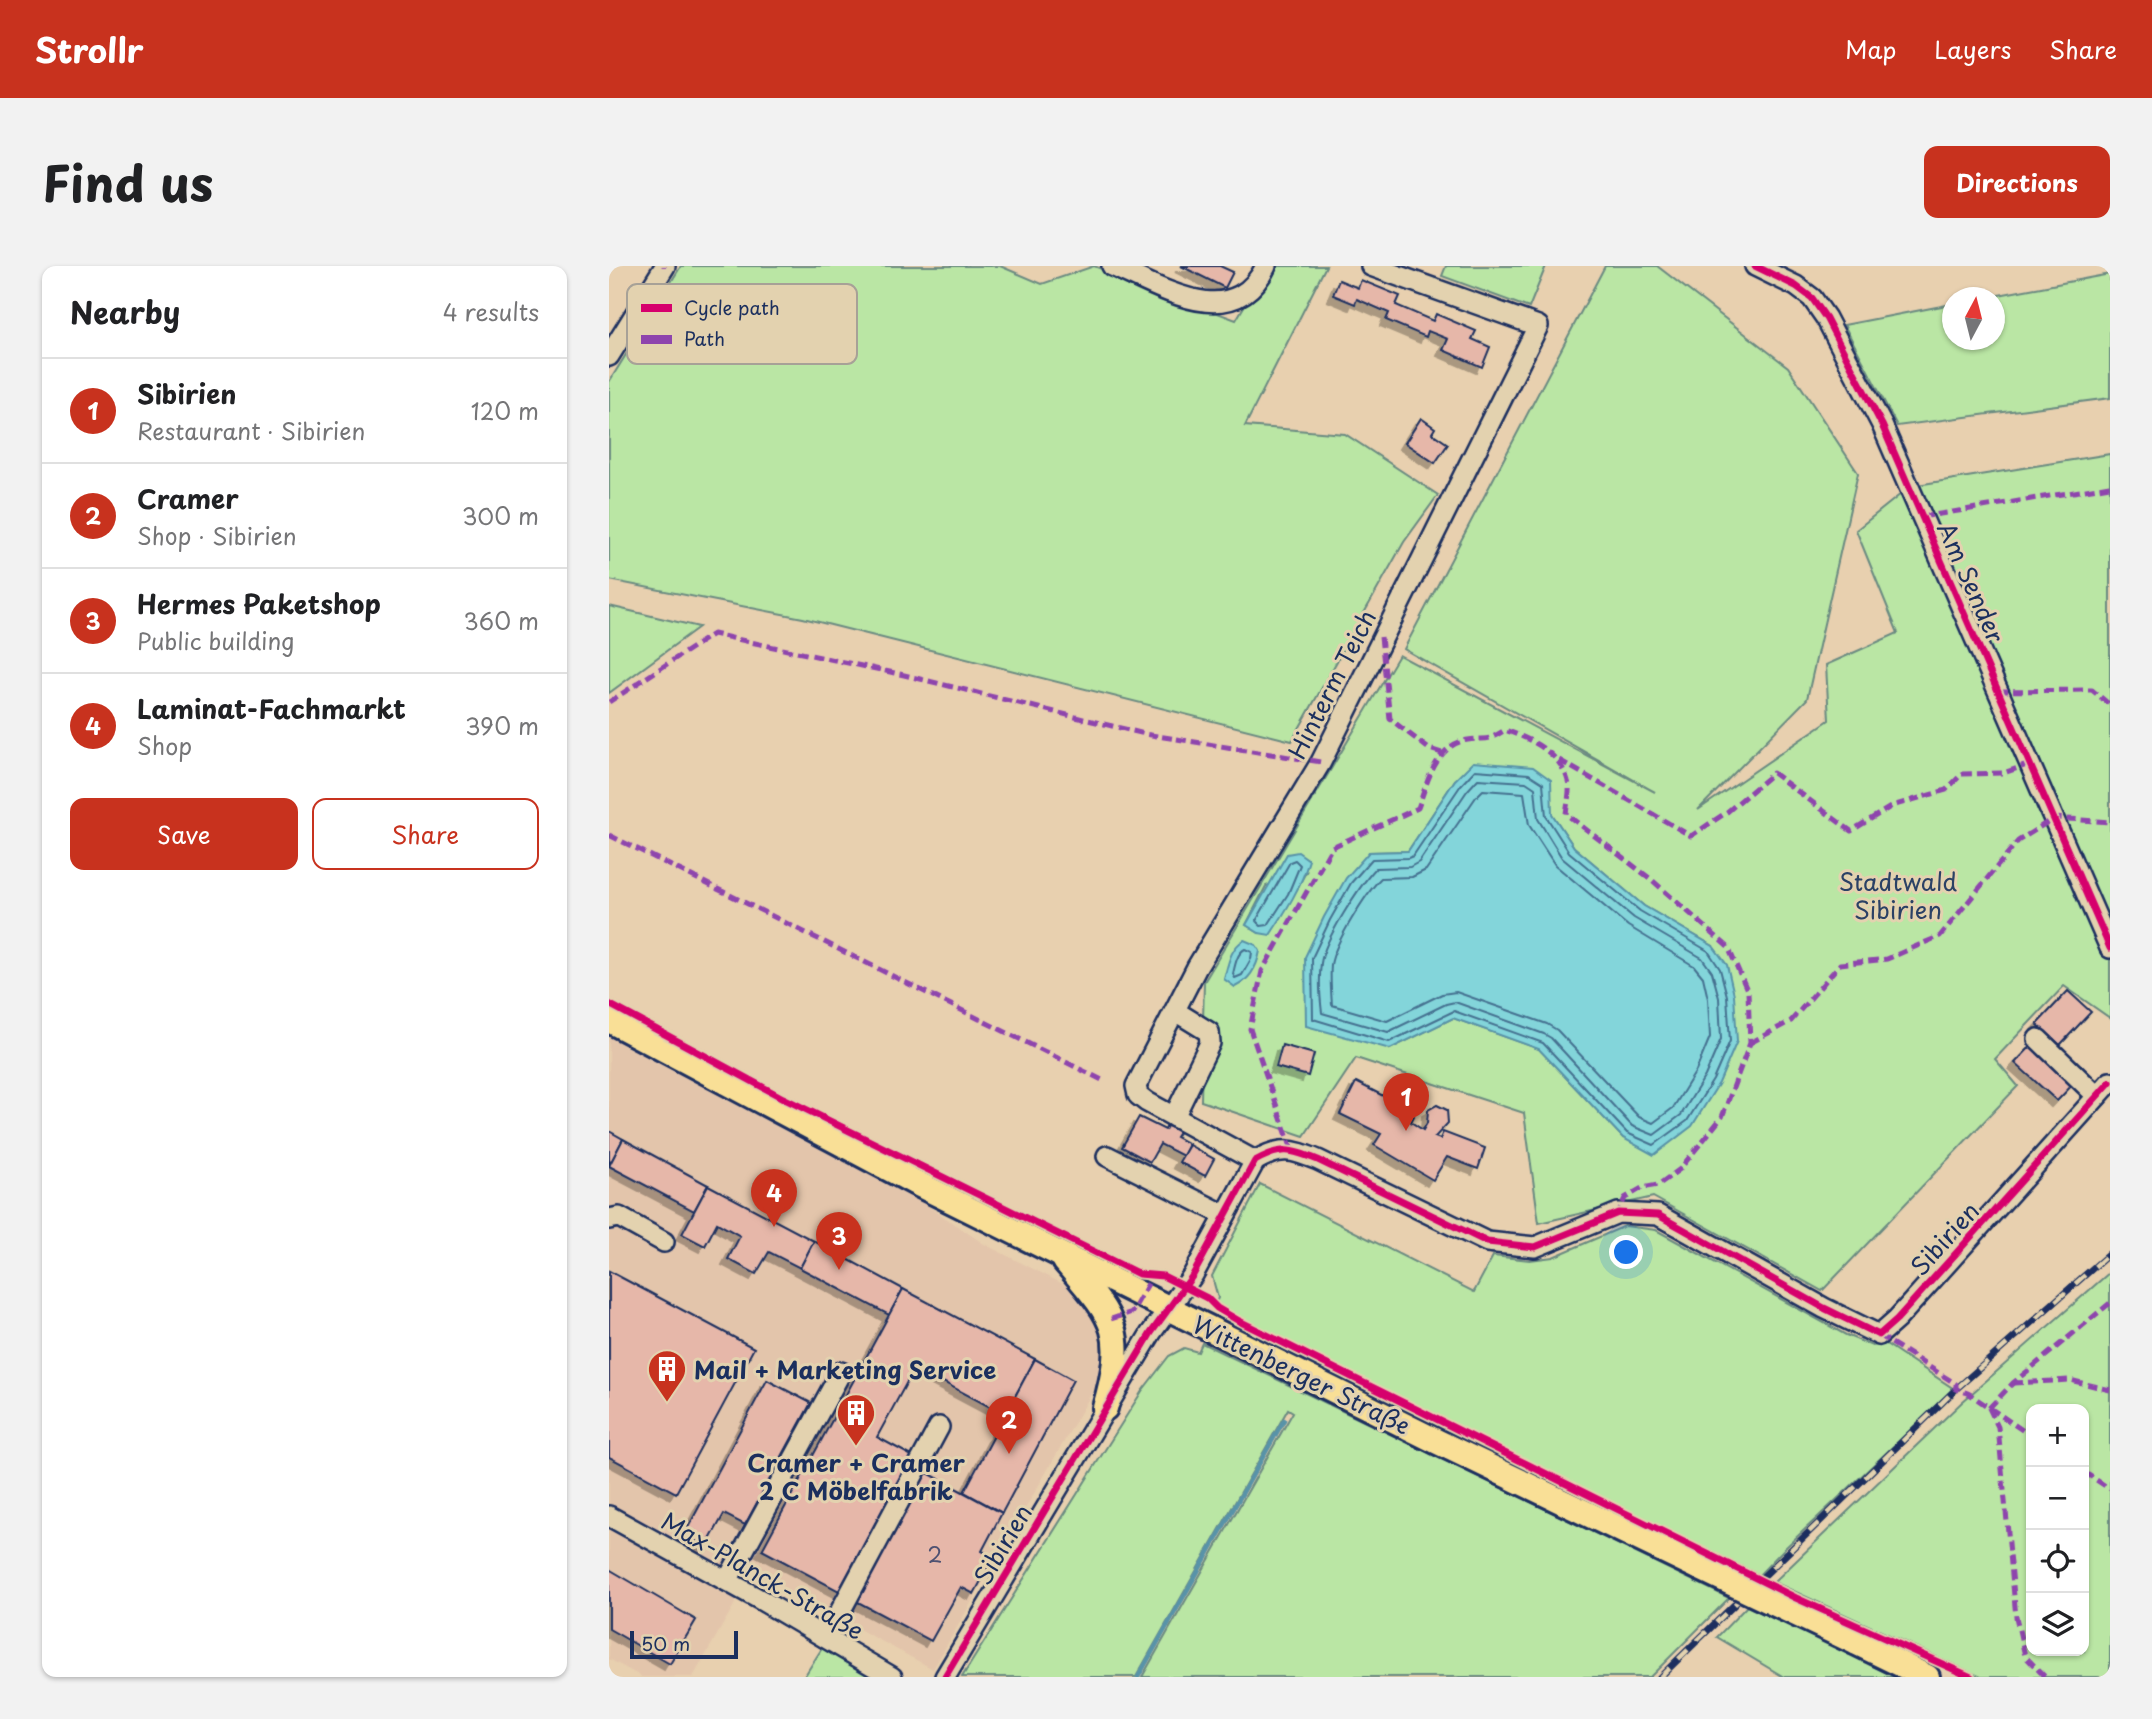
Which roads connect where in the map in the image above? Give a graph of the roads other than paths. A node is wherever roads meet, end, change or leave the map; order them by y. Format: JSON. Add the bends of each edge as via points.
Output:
{"nodes":[{"id":1,"x":665,"y":266,"type":"edge"},
{"id":2,"x":1112,"y":266,"type":"edge"},
{"id":3,"x":1266,"y":266,"type":"edge"},
{"id":4,"x":1371,"y":266,"type":"edge"},
{"id":5,"x":1755,"y":266,"type":"edge"},
{"id":6,"x":654,"y":284,"type":"edge"},
{"id":7,"x":627,"y":327,"type":"edge"},
{"id":8,"x":609,"y":356,"type":"edge"},
{"id":9,"x":2110,"y":948,"type":"edge"},
{"id":10,"x":1175,"y":1011,"type":"junction"},
{"id":11,"x":609,"y":1020,"type":"edge"},
{"id":12,"x":2038,"y":1039,"type":"dead end"},
{"id":13,"x":2104,"y":1089,"type":"edge"},
{"id":14,"x":1174,"y":1117,"type":"junction"},
{"id":15,"x":1107,"y":1156,"type":"dead end"},
{"id":16,"x":1255,"y":1161,"type":"junction"},
{"id":17,"x":1225,"y":1215,"type":"junction"},
{"id":18,"x":609,"y":1219,"type":"edge"},
{"id":19,"x":664,"y":1242,"type":"dead end"},
{"id":20,"x":1058,"y":1252,"type":"junction"},
{"id":21,"x":1169,"y":1308,"type":"junction"},
{"id":22,"x":841,"y":1372,"type":"dead end"},
{"id":23,"x":1105,"y":1408,"type":"junction"},
{"id":24,"x":939,"y":1427,"type":"dead end"},
{"id":25,"x":609,"y":1516,"type":"edge"},
{"id":26,"x":727,"y":1581,"type":"junction"},
{"id":27,"x":826,"y":1638,"type":"junction"},
{"id":28,"x":893,"y":1677,"type":"edge"},
{"id":29,"x":945,"y":1677,"type":"edge"},
{"id":30,"x":1927,"y":1677,"type":"edge"}],
"edges":[{"from":1,"to":6,"type":"street"},
{"from":2,"to":3,"type":"street","via":[[1176,294],[1214,304],[1246,294]]},
{"from":4,"to":10,"type":"street","name":"Hinterm Teich","via":[[1538,326],[1321,762]]},
{"from":5,"to":9,"type":"street","name":"Am Sender","via":[[1812,298],[1882,425]]},
{"from":7,"to":8,"type":"street"},
{"from":10,"to":14,"type":"street","via":[[1211,1036]]},
{"from":10,"to":14,"type":"street","name":"Hinterm Teich","via":[[1136,1086],[1138,1095]]},
{"from":11,"to":20,"type":"main road","name":"Wittenberger Straße","via":[[914,1182]]},
{"from":12,"to":13,"type":"street"},
{"from":13,"to":16,"type":"street","name":"Sibirien","via":[[1879,1335],[1658,1215],[1618,1213],[1535,1247],[1487,1242],[1292,1150],[1271,1152]]},
{"from":14,"to":16,"type":"street","name":"Hinterm Teich"},
{"from":15,"to":17,"type":"street"},
{"from":16,"to":17,"type":"street","name":"Sibirien"},
{"from":17,"to":21,"type":"street","name":"Sibirien","via":[[1193,1275]]},
{"from":18,"to":19,"type":"street","via":[[619,1217]]},
{"from":20,"to":21,"type":"main road","name":"Wittenberger Straße"},
{"from":20,"to":23,"type":"main road","via":[[1111,1319],[1117,1350]]},
{"from":21,"to":23,"type":"street","name":"Sibirien"},
{"from":21,"to":30,"type":"main road","name":"Wittenberger Straße","bridge":true},
{"from":22,"to":26,"type":"street"},
{"from":23,"to":29,"type":"street","name":"Sibirien"},
{"from":24,"to":27,"type":"street"},
{"from":25,"to":26,"type":"street","name":"Max-Planck-Straße"},
{"from":26,"to":27,"type":"street","name":"Max-Planck-Straße"},
{"from":27,"to":28,"type":"street","name":"Max-Planck-Straße"}]}
